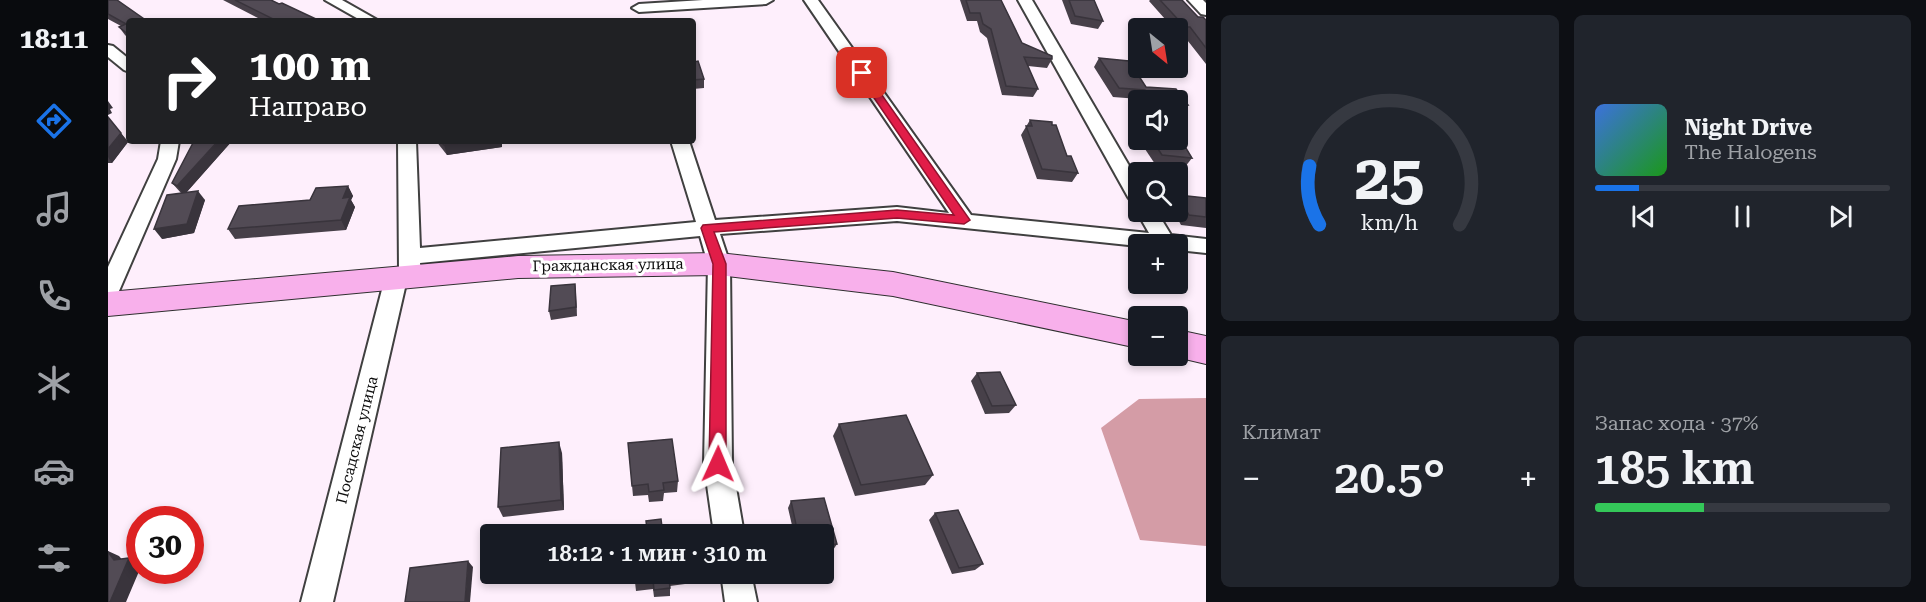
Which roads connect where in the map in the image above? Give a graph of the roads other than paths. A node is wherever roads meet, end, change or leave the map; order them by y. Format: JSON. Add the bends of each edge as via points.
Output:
{"nodes":[{"id":1,"x":332,"y":0,"type":"edge"},
{"id":2,"x":766,"y":0,"type":"edge"},
{"id":3,"x":811,"y":0,"type":"edge"},
{"id":4,"x":1025,"y":0,"type":"edge"},
{"id":5,"x":1195,"y":0,"type":"edge"},
{"id":6,"x":637,"y":10,"type":"edge"},
{"id":7,"x":1206,"y":11,"type":"edge"},
{"id":8,"x":366,"y":18,"type":"edge"},
{"id":9,"x":108,"y":49,"type":"edge"},
{"id":10,"x":126,"y":64,"type":"edge"},
{"id":11,"x":170,"y":144,"type":"edge"},
{"id":12,"x":407,"y":144,"type":"edge"},
{"id":13,"x":681,"y":144,"type":"edge"},
{"id":14,"x":1128,"y":180,"type":"edge"},
{"id":15,"x":964,"y":220,"type":"junction"},
{"id":16,"x":707,"y":228,"type":"junction"},
{"id":17,"x":1128,"y":237,"type":"edge"},
{"id":18,"x":1188,"y":244,"type":"edge"},
{"id":19,"x":1206,"y":246,"type":"edge"},
{"id":20,"x":719,"y":264,"type":"junction"},
{"id":21,"x":405,"y":270,"type":"junction"},
{"id":22,"x":108,"y":291,"type":"edge"},
{"id":23,"x":108,"y":304,"type":"edge"},
{"id":24,"x":1128,"y":333,"type":"edge"},
{"id":25,"x":1188,"y":346,"type":"edge"},
{"id":26,"x":1206,"y":350,"type":"edge"},
{"id":27,"x":727,"y":524,"type":"edge"},
{"id":28,"x":738,"y":584,"type":"edge"},
{"id":29,"x":317,"y":602,"type":"edge"},
{"id":30,"x":741,"y":602,"type":"edge"}],
"edges":[{"from":1,"to":8,"type":"street"},
{"from":2,"to":6,"type":"street"},
{"from":3,"to":15,"type":"street"},
{"from":4,"to":14,"type":"street"},
{"from":5,"to":7,"type":"street"},
{"from":9,"to":10,"type":"street"},
{"from":11,"to":22,"type":"street","via":[[167,159]]},
{"from":12,"to":21,"type":"street","name":"Посадская улица"},
{"from":13,"to":16,"type":"street"},
{"from":15,"to":16,"type":"street","via":[[897,214]]},
{"from":15,"to":17,"type":"street"},
{"from":16,"to":20,"type":"street"},
{"from":16,"to":21,"type":"street"},
{"from":18,"to":19,"type":"street"},
{"from":20,"to":21,"type":"street","name":"Гражданская улица"},
{"from":20,"to":24,"type":"street","name":"Гражданская улица","via":[[893,284]]},
{"from":20,"to":27,"type":"street","via":[[718,464]]},
{"from":21,"to":23,"type":"street","name":"Гражданская улица"},
{"from":21,"to":29,"type":"street","name":"Посадская улица"},
{"from":25,"to":26,"type":"street"},
{"from":28,"to":30,"type":"street"}]}
